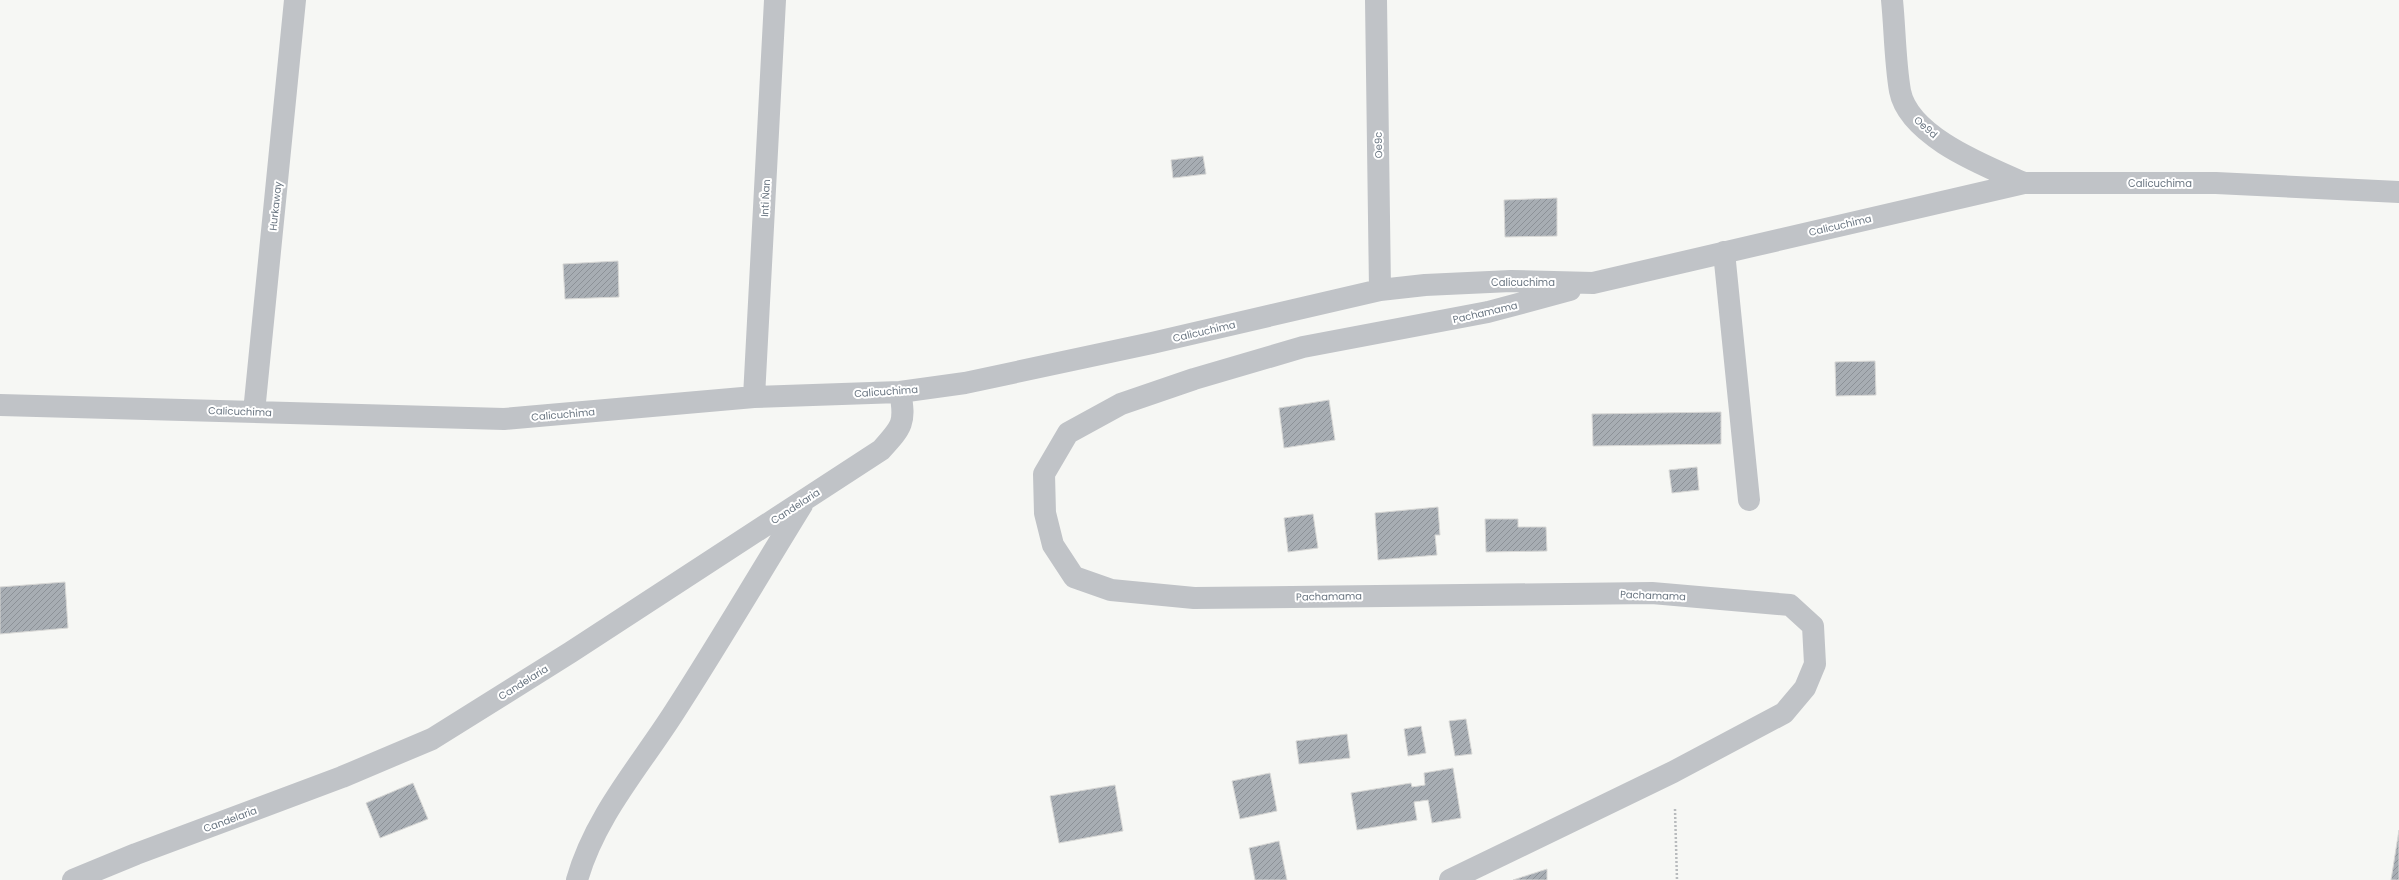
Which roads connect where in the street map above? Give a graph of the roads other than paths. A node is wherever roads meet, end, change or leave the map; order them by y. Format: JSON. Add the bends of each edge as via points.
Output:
{"nodes":[{"id":1,"x":295,"y":0,"type":"edge"},
{"id":2,"x":775,"y":0,"type":"edge"},
{"id":3,"x":1376,"y":0,"type":"edge"},
{"id":4,"x":1892,"y":0,"type":"edge"},
{"id":5,"x":2024,"y":183,"type":"junction"},
{"id":6,"x":2399,"y":192,"type":"edge"},
{"id":7,"x":1724,"y":252,"type":"junction"},
{"id":8,"x":1593,"y":283,"type":"junction"},
{"id":9,"x":1380,"y":290,"type":"junction"},
{"id":10,"x":900,"y":392,"type":"junction"},
{"id":11,"x":754,"y":397,"type":"junction"},
{"id":12,"x":0,"y":405,"type":"edge"},
{"id":13,"x":254,"y":412,"type":"junction"},
{"id":14,"x":806,"y":499,"type":"junction"},
{"id":15,"x":1749,"y":500,"type":"dead end"},
{"id":16,"x":73,"y":880,"type":"edge"},
{"id":17,"x":577,"y":880,"type":"edge"},
{"id":18,"x":1450,"y":880,"type":"edge"}],
"edges":[{"from":1,"to":13,"type":"street","name":"Hurkaway"},
{"from":2,"to":11,"type":"street","name":"Inti Ñan"},
{"from":3,"to":9,"type":"street","name":"Oe9c"},
{"from":4,"to":5,"type":"street","name":"Oe9d","via":[[1900,92],[1907,110],[1921,126],[1971,160]]},
{"from":5,"to":6,"type":"street","name":"Calicuchima","via":[[2216,183]]},
{"from":5,"to":7,"type":"street","name":"Calicuchima"},
{"from":7,"to":8,"type":"street","name":"Calicuchima"},
{"from":7,"to":15,"type":"street"},
{"from":8,"to":9,"type":"street","name":"Calicuchima","via":[[1511,281]]},
{"from":8,"to":18,"type":"street","name":"Pachamama","via":[[1488,312],[1304,347],[1194,379],[1121,404],[1068,433],[1044,474],[1045,513],[1053,545],[1074,577],[1111,590],[1194,598],[1652,593],[1790,606],[1813,626],[1815,664],[1805,688],[1784,713],[1673,772]]},
{"from":9,"to":10,"type":"street","name":"Calicuchima","via":[[996,376]]},
{"from":10,"to":11,"type":"street","name":"Calicuchima"},
{"from":10,"to":14,"type":"street","name":"Candelaria","via":[[904,420],[881,450]]},
{"from":11,"to":13,"type":"street","name":"Calicuchima","via":[[504,419]]},
{"from":12,"to":13,"type":"street","name":"Calicuchima"},
{"from":14,"to":16,"type":"street","name":"Candelaria","via":[[432,739],[342,777]]},
{"from":14,"to":17,"type":"street","via":[[675,712],[608,808],[582,860]]}]}
